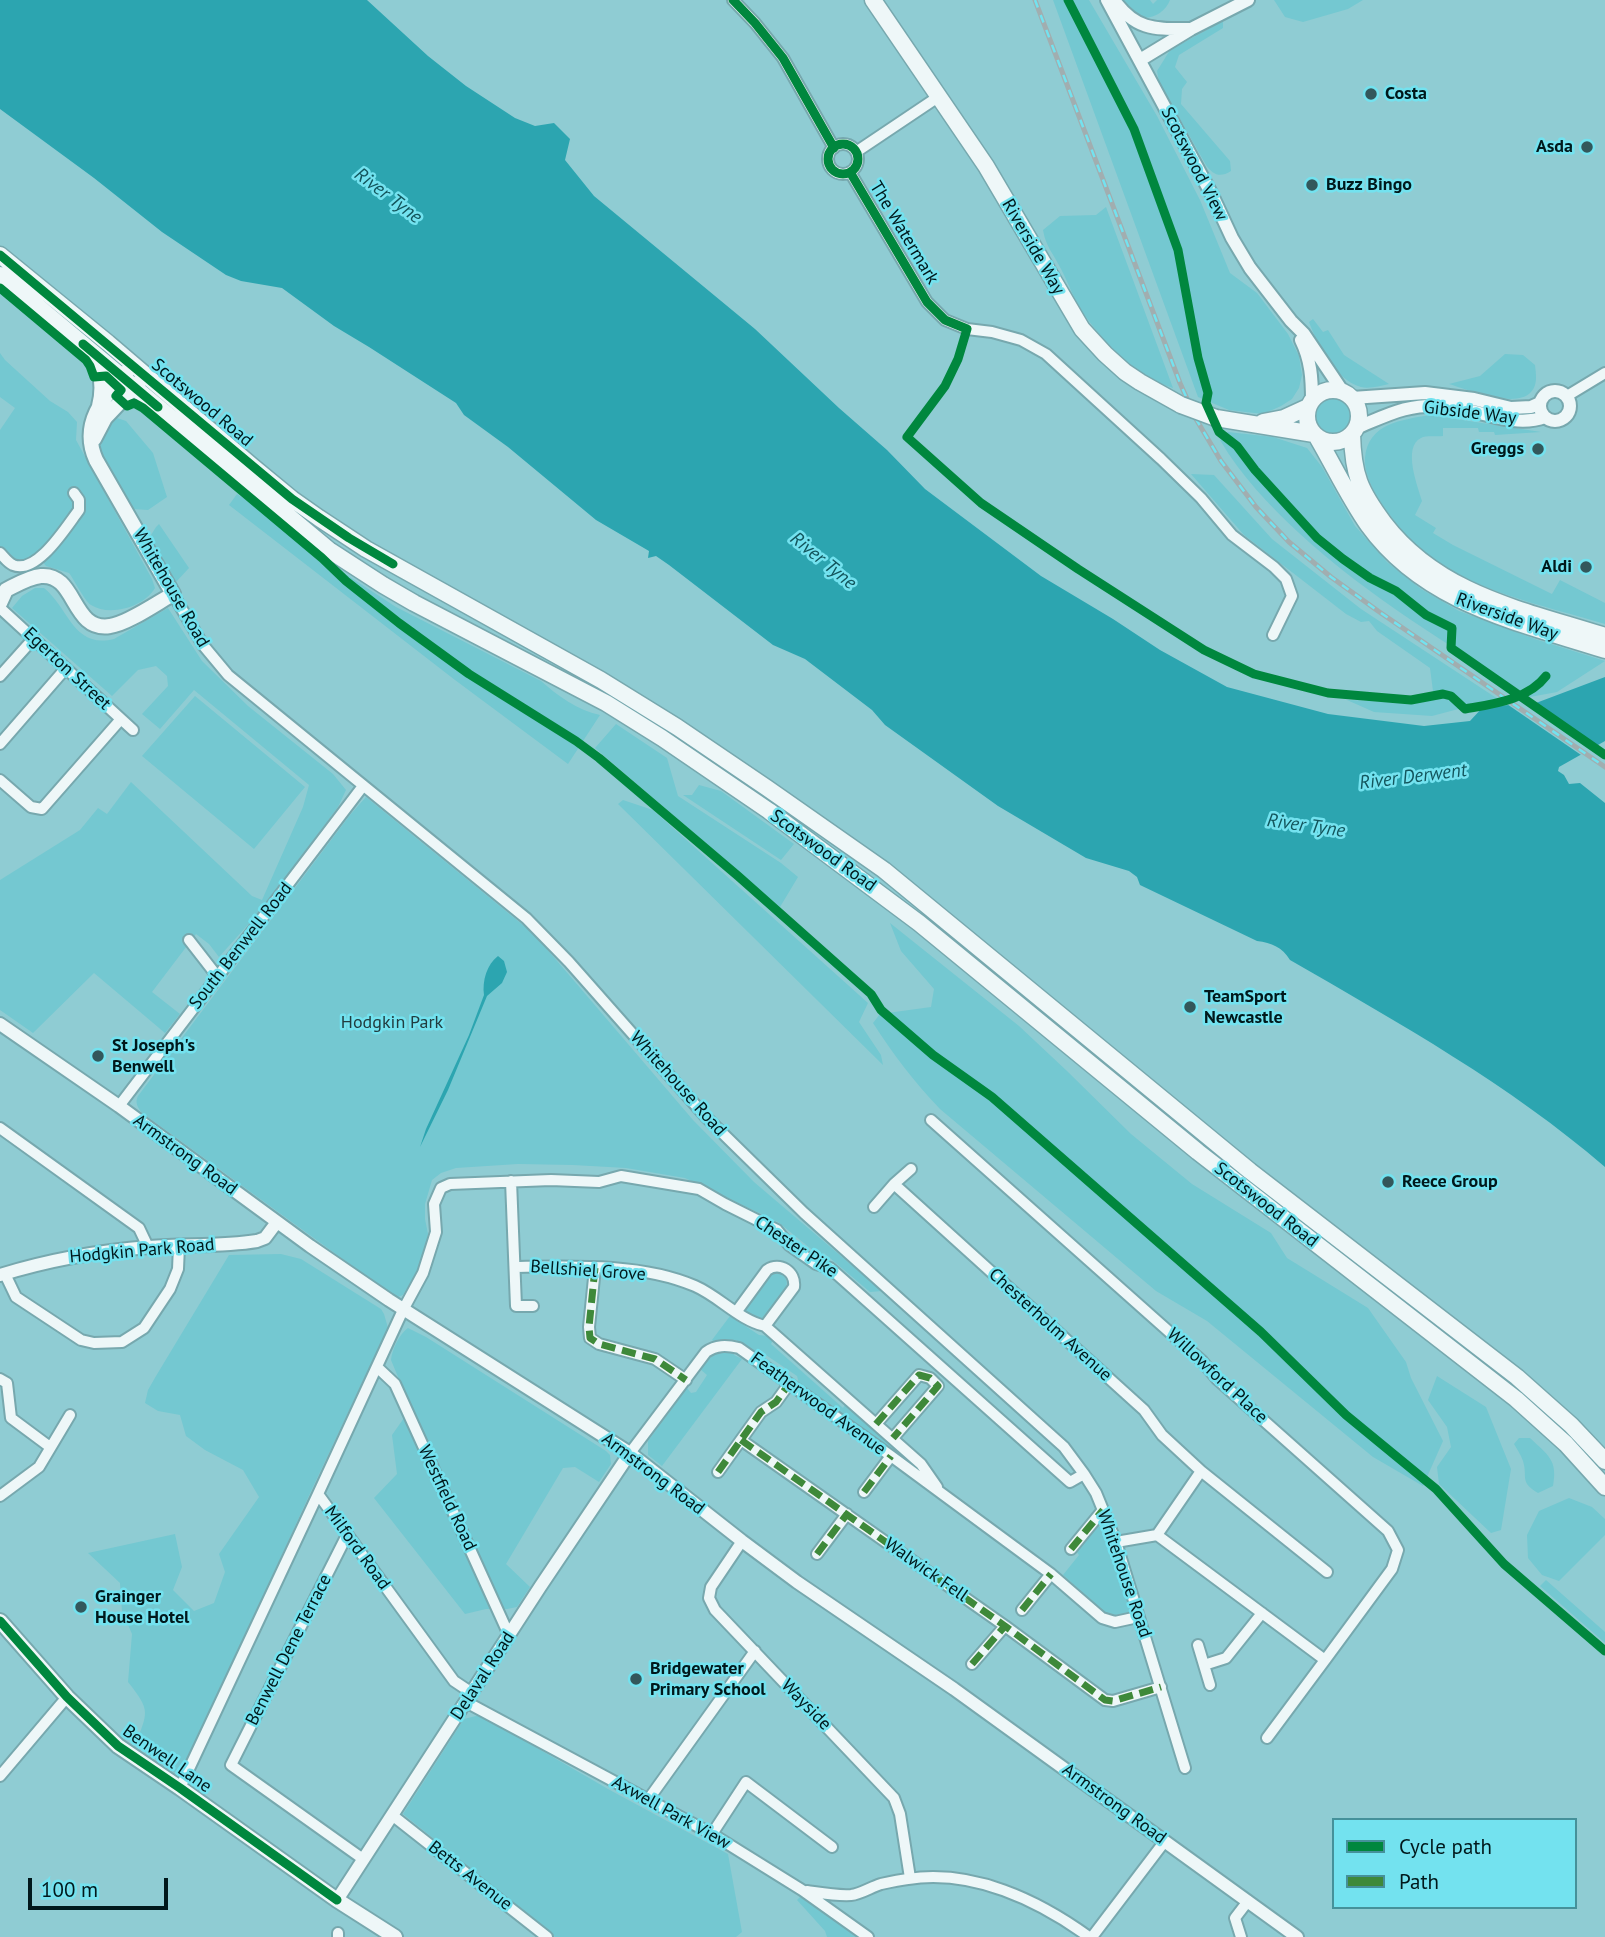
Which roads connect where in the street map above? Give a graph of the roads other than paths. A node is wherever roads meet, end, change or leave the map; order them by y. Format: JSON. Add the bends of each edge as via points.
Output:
{"nodes":[{"id":1,"x":733,"y":0,"type":"edge"},
{"id":2,"x":873,"y":0,"type":"edge"},
{"id":3,"x":1107,"y":0,"type":"edge"},
{"id":4,"x":1114,"y":0,"type":"edge"},
{"id":5,"x":1248,"y":0,"type":"edge"},
{"id":6,"x":1192,"y":29,"type":"junction"},
{"id":7,"x":1140,"y":60,"type":"junction"},
{"id":8,"x":938,"y":97,"type":"junction"},
{"id":9,"x":834,"y":148,"type":"junction"},
{"id":10,"x":856,"y":152,"type":"junction"},
{"id":11,"x":850,"y":173,"type":"junction"},
{"id":12,"x":0,"y":255,"type":"edge"},
{"id":13,"x":0,"y":275,"type":"edge"},
{"id":14,"x":1291,"y":321,"type":"junction"},
{"id":15,"x":85,"y":345,"type":"junction"},
{"id":16,"x":1605,"y":373,"type":"edge"},
{"id":17,"x":133,"y":376,"type":"junction"},
{"id":18,"x":1348,"y":395,"type":"junction"},
{"id":19,"x":1567,"y":397,"type":"junction"},
{"id":20,"x":1540,"y":403,"type":"junction"},
{"id":21,"x":1310,"y":404,"type":"junction"},
{"id":22,"x":99,"y":407,"type":"junction"},
{"id":23,"x":1545,"y":417,"type":"junction"},
{"id":24,"x":1250,"y":425,"type":"junction"},
{"id":25,"x":1354,"y":431,"type":"junction"},
{"id":26,"x":1316,"y":436,"type":"junction"},
{"id":27,"x":92,"y":447,"type":"junction"},
{"id":28,"x":74,"y":493,"type":"dead end"},
{"id":29,"x":0,"y":553,"type":"edge"},
{"id":30,"x":2,"y":592,"type":"edge"},
{"id":31,"x":173,"y":594,"type":"junction"},
{"id":32,"x":0,"y":608,"type":"edge"},
{"id":33,"x":1273,"y":635,"type":"dead end"},
{"id":34,"x":1605,"y":636,"type":"edge"},
{"id":35,"x":1585,"y":637,"type":"junction"},
{"id":36,"x":34,"y":638,"type":"junction"},
{"id":37,"x":1605,"y":650,"type":"edge"},
{"id":38,"x":66,"y":668,"type":"junction"},
{"id":39,"x":0,"y":676,"type":"edge"},
{"id":40,"x":121,"y":719,"type":"junction"},
{"id":41,"x":133,"y":730,"type":"dead end"},
{"id":42,"x":0,"y":744,"type":"edge"},
{"id":43,"x":0,"y":780,"type":"edge"},
{"id":44,"x":363,"y":786,"type":"junction"},
{"id":45,"x":189,"y":940,"type":"dead end"},
{"id":46,"x":217,"y":976,"type":"junction"},
{"id":47,"x":0,"y":1024,"type":"edge"},
{"id":48,"x":119,"y":1106,"type":"junction"},
{"id":49,"x":931,"y":1120,"type":"dead end"},
{"id":50,"x":0,"y":1128,"type":"edge"},
{"id":51,"x":911,"y":1169,"type":"dead end"},
{"id":52,"x":511,"y":1181,"type":"junction"},
{"id":53,"x":894,"y":1184,"type":"junction"},
{"id":54,"x":874,"y":1207,"type":"dead end"},
{"id":55,"x":277,"y":1222,"type":"junction"},
{"id":56,"x":179,"y":1246,"type":"junction"},
{"id":57,"x":148,"y":1247,"type":"junction"},
{"id":58,"x":515,"y":1267,"type":"junction"},
{"id":59,"x":595,"y":1268,"type":"junction"},
{"id":60,"x":2,"y":1275,"type":"edge"},
{"id":61,"x":533,"y":1306,"type":"dead end"},
{"id":62,"x":404,"y":1310,"type":"junction"},
{"id":63,"x":737,"y":1311,"type":"junction"},
{"id":64,"x":765,"y":1326,"type":"junction"},
{"id":65,"x":377,"y":1367,"type":"junction"},
{"id":66,"x":0,"y":1379,"type":"edge"},
{"id":67,"x":685,"y":1380,"type":"junction"},
{"id":68,"x":789,"y":1384,"type":"junction"},
{"id":69,"x":70,"y":1415,"type":"dead end"},
{"id":70,"x":876,"y":1424,"type":"junction"},
{"id":71,"x":893,"y":1438,"type":"junction"},
{"id":72,"x":741,"y":1440,"type":"junction"},
{"id":73,"x":50,"y":1447,"type":"junction"},
{"id":74,"x":630,"y":1453,"type":"junction"},
{"id":75,"x":891,"y":1456,"type":"junction"},
{"id":76,"x":1605,"y":1461,"type":"edge"},
{"id":77,"x":1201,"y":1471,"type":"junction"},
{"id":78,"x":718,"y":1472,"type":"dead end"},
{"id":79,"x":1084,"y":1474,"type":"junction"},
{"id":80,"x":1605,"y":1487,"type":"edge"},
{"id":81,"x":864,"y":1492,"type":"dead end"},
{"id":82,"x":318,"y":1494,"type":"junction"},
{"id":83,"x":942,"y":1495,"type":"junction"},
{"id":84,"x":0,"y":1496,"type":"edge"},
{"id":85,"x":1103,"y":1510,"type":"junction"},
{"id":86,"x":846,"y":1514,"type":"junction"},
{"id":87,"x":347,"y":1535,"type":"junction"},
{"id":88,"x":1157,"y":1535,"type":"junction"},
{"id":89,"x":742,"y":1541,"type":"junction"},
{"id":90,"x":1116,"y":1542,"type":"junction"},
{"id":91,"x":1070,"y":1549,"type":"dead end"},
{"id":92,"x":817,"y":1555,"type":"dead end"},
{"id":93,"x":1327,"y":1572,"type":"dead end"},
{"id":94,"x":1051,"y":1574,"type":"junction"},
{"id":95,"x":1022,"y":1610,"type":"dead end"},
{"id":96,"x":1262,"y":1613,"type":"junction"},
{"id":97,"x":1138,"y":1616,"type":"junction"},
{"id":98,"x":0,"y":1621,"type":"edge"},
{"id":99,"x":1007,"y":1628,"type":"junction"},
{"id":100,"x":509,"y":1635,"type":"junction"},
{"id":101,"x":1198,"y":1645,"type":"dead end"},
{"id":102,"x":755,"y":1651,"type":"junction"},
{"id":103,"x":1325,"y":1660,"type":"junction"},
{"id":104,"x":972,"y":1664,"type":"dead end"},
{"id":105,"x":1204,"y":1665,"type":"junction"},
{"id":106,"x":1209,"y":1685,"type":"dead end"},
{"id":107,"x":1161,"y":1687,"type":"junction"},
{"id":108,"x":469,"y":1697,"type":"junction"},
{"id":109,"x":67,"y":1698,"type":"junction"},
{"id":110,"x":1267,"y":1738,"type":"dead end"},
{"id":111,"x":1185,"y":1768,"type":"dead end"},
{"id":112,"x":0,"y":1776,"type":"edge"},
{"id":113,"x":180,"y":1788,"type":"junction"},
{"id":114,"x":648,"y":1800,"type":"junction"},
{"id":115,"x":392,"y":1815,"type":"junction"},
{"id":116,"x":712,"y":1834,"type":"junction"},
{"id":117,"x":1165,"y":1841,"type":"junction"},
{"id":118,"x":832,"y":1847,"type":"dead end"},
{"id":119,"x":363,"y":1859,"type":"junction"},
{"id":120,"x":910,"y":1878,"type":"junction"},
{"id":121,"x":803,"y":1890,"type":"junction"},
{"id":122,"x":852,"y":1895,"type":"junction"},
{"id":123,"x":337,"y":1900,"type":"junction"},
{"id":124,"x":1248,"y":1901,"type":"junction"},
{"id":125,"x":831,"y":1910,"type":"junction"},
{"id":126,"x":395,"y":1937,"type":"edge"},
{"id":127,"x":547,"y":1937,"type":"edge"},
{"id":128,"x":867,"y":1937,"type":"edge"},
{"id":129,"x":1091,"y":1937,"type":"edge"},
{"id":130,"x":1241,"y":1937,"type":"edge"},
{"id":131,"x":1297,"y":1937,"type":"edge"}],
"edges":[{"from":1,"to":9,"type":"street","via":[[782,58]]},
{"from":2,"to":8,"type":"main road","name":"Riverside Way"},
{"from":3,"to":7,"type":"street","name":"Scotswood View"},
{"from":4,"to":6,"type":"street","via":[[1140,24]]},
{"from":5,"to":6,"type":"street"},
{"from":6,"to":7,"type":"street"},
{"from":7,"to":14,"type":"street","name":"Scotswood View","via":[[1232,238]]},
{"from":8,"to":10,"type":"street"},
{"from":8,"to":24,"type":"main road","name":"Riverside Way","bridge":true,"via":[[986,166],[1083,328],[1105,354],[1125,372],[1181,405]]},
{"from":9,"to":10,"type":"street","via":[[848,145]]},
{"from":9,"to":11,"type":"street","via":[[828,156],[832,170]]},
{"from":10,"to":11,"type":"street","via":[[858,161]]},
{"from":11,"to":33,"type":"street","name":"The Watermark","via":[[927,302],[945,320],[1020,340],[1046,354],[1161,459],[1232,535],[1286,579],[1292,596]]},
{"from":12,"to":17,"type":"main road","name":"Scotswood Road"},
{"from":13,"to":15,"type":"main road","name":"Scotswood Road"},
{"from":14,"to":18,"type":"street","name":"Scotswood View"},
{"from":14,"to":21,"type":"street","name":"Scotswood View","via":[[1310,364]]},
{"from":15,"to":17,"type":"main road","name":"Scotswood Road"},
{"from":15,"to":22,"type":"main road","via":[[99,368]]},
{"from":16,"to":19,"type":"street","name":"Gibside Way"},
{"from":17,"to":22,"type":"main road"},
{"from":17,"to":27,"type":"main road"},
{"from":17,"to":76,"type":"main road","name":"Scotswood Road","via":[[349,538],[666,720],[884,870],[1250,1171],[1517,1377]]},
{"from":17,"to":80,"type":"main road","name":"Scotswood Road","via":[[329,550],[414,603],[606,703],[834,858],[1227,1176],[1496,1382],[1544,1423]]},
{"from":18,"to":20,"type":"street","name":"Gibside Way","via":[[1372,398],[1425,393],[1511,408]]},
{"from":18,"to":21,"type":"main road","via":[[1336,390],[1322,392]]},
{"from":18,"to":25,"type":"main road","via":[[1359,413]]},
{"from":19,"to":20,"type":"street","name":"Gibside Way","via":[[1554,390]]},
{"from":19,"to":23,"type":"street","name":"Gibside Way","via":[[1567,415],[1556,421]]},
{"from":20,"to":23,"type":"street","name":"Gibside Way"},
{"from":21,"to":24,"type":"main road","name":"Riverside Way","via":[[1276,420]]},
{"from":21,"to":26,"type":"main road","via":[[1307,421]]},
{"from":22,"to":27,"type":"main road","via":[[90,427]]},
{"from":23,"to":25,"type":"street","name":"Gibside Way","via":[[1508,419],[1451,407],[1417,406]]},
{"from":24,"to":26,"type":"main road","name":"Riverside Way"},
{"from":25,"to":26,"type":"main road","via":[[1339,442]]},
{"from":25,"to":35,"type":"main road","name":"Riverside Way","via":[[1356,476],[1371,506],[1417,558],[1449,581],[1483,597]]},
{"from":26,"to":35,"type":"main road","name":"Riverside Way","via":[[1368,526],[1406,567],[1471,606]]},
{"from":27,"to":31,"type":"main road","name":"Whitehouse Road"},
{"from":28,"to":29,"type":"street","via":[[79,510],[38,560],[16,565]]},
{"from":30,"to":31,"type":"main road","via":[[36,577],[55,578],[84,618],[105,627]]},
{"from":31,"to":44,"type":"street","name":"Whitehouse Road","via":[[203,645],[228,675]]},
{"from":32,"to":36,"type":"street","name":"Egerton Street"},
{"from":34,"to":35,"type":"main road","name":"Riverside Way"},
{"from":35,"to":37,"type":"main road","name":"Riverside Way"},
{"from":36,"to":38,"type":"street","name":"Egerton Street"},
{"from":36,"to":39,"type":"street"},
{"from":38,"to":40,"type":"street","name":"Egerton Street"},
{"from":38,"to":42,"type":"street"},
{"from":40,"to":41,"type":"street","name":"Egerton Street"},
{"from":40,"to":43,"type":"street","via":[[42,809],[31,807]]},
{"from":44,"to":46,"type":"street","name":"South Benwell Road"},
{"from":44,"to":79,"type":"street","name":"Whitehouse Road","via":[[526,918],[706,1117],[804,1213],[1064,1447]]},
{"from":45,"to":46,"type":"street"},
{"from":46,"to":48,"type":"street","name":"South Benwell Road"},
{"from":47,"to":48,"type":"street","name":"Armstrong Road"},
{"from":48,"to":55,"type":"street","name":"Armstrong Road"},
{"from":49,"to":103,"type":"street","name":"Willowford Place","via":[[1388,1531],[1398,1550],[1392,1569]]},
{"from":50,"to":57,"type":"street","via":[[139,1228]]},
{"from":51,"to":53,"type":"street"},
{"from":52,"to":58,"type":"street","name":"Bellshiel Grove"},
{"from":52,"to":62,"type":"street","name":"Chester Pike","via":[[441,1188],[434,1204],[436,1231],[424,1273]]},
{"from":52,"to":79,"type":"street","name":"Chester Pike","via":[[599,1182],[621,1176],[699,1189],[777,1230],[789,1245],[830,1268],[1070,1482]]},
{"from":53,"to":54,"type":"street"},
{"from":53,"to":77,"type":"street","name":"Chesterholm Avenue","via":[[1144,1410],[1162,1435]]},
{"from":55,"to":56,"type":"street","name":"Hodgkin Park Road","via":[[257,1241]]},
{"from":55,"to":62,"type":"street","name":"Armstrong Road"},
{"from":56,"to":57,"type":"street","name":"Hodgkin Park Road"},
{"from":56,"to":60,"type":"street","via":[[178,1269],[170,1289],[144,1328],[122,1342],[81,1340],[16,1297]]},
{"from":57,"to":60,"type":"street","name":"Hodgkin Park Road","via":[[44,1262]]},
{"from":58,"to":59,"type":"street","name":"Bellshiel Grove"},
{"from":58,"to":61,"type":"street","name":"Bellshiel Grove","via":[[516,1306]]},
{"from":59,"to":63,"type":"street","name":"Bellshiel Grove","via":[[667,1277],[696,1286]]},
{"from":59,"to":67,"type":"street","via":[[590,1338],[654,1359]]},
{"from":62,"to":65,"type":"street","name":"Milford Road"},
{"from":62,"to":74,"type":"street","name":"Armstrong Road"},
{"from":63,"to":64,"type":"street","name":"Featherwood Avenue"},
{"from":63,"to":64,"type":"street","name":"Featherwood Avenue","via":[[766,1270],[778,1266],[793,1275],[794,1287]]},
{"from":64,"to":70,"type":"street","name":"Featherwood Avenue"},
{"from":65,"to":82,"type":"street","name":"Milford Road"},
{"from":65,"to":100,"type":"street","name":"Westfield Road","via":[[394,1384]]},
{"from":66,"to":73,"type":"street","via":[[7,1383],[11,1418]]},
{"from":67,"to":68,"type":"street","name":"Featherwood Avenue","via":[[706,1352],[731,1346]]},
{"from":67,"to":74,"type":"street","name":"Featherwood Avenue"},
{"from":68,"to":72,"type":"street"},
{"from":68,"to":75,"type":"street","name":"Featherwood Avenue"},
{"from":69,"to":73,"type":"street"},
{"from":70,"to":71,"type":"street","name":"Featherwood Avenue"},
{"from":70,"to":71,"type":"street","name":"Featherwood Avenue","via":[[919,1375],[930,1378],[938,1386]]},
{"from":71,"to":83,"type":"street","name":"Featherwood Avenue","via":[[921,1464]]},
{"from":72,"to":78,"type":"street"},
{"from":72,"to":86,"type":"street","name":"Walwick Fell"},
{"from":73,"to":84,"type":"street","via":[[39,1467]]},
{"from":74,"to":89,"type":"street","name":"Armstrong Road"},
{"from":74,"to":100,"type":"street","name":"Delaval Road"},
{"from":75,"to":81,"type":"street","name":"Featherwood Avenue"},
{"from":75,"to":83,"type":"street","name":"Featherwood Avenue"},
{"from":77,"to":88,"type":"street"},
{"from":77,"to":93,"type":"street","name":"Chesterholm Avenue"},
{"from":79,"to":85,"type":"street","name":"Whitehouse Road"},
{"from":82,"to":87,"type":"street","name":"Milford Road"},
{"from":82,"to":113,"type":"street"},
{"from":83,"to":94,"type":"street","name":"Featherwood Avenue"},
{"from":85,"to":90,"type":"street","name":"Whitehouse Road"},
{"from":85,"to":91,"type":"street"},
{"from":86,"to":92,"type":"street"},
{"from":86,"to":99,"type":"street","name":"Walwick Fell"},
{"from":87,"to":108,"type":"street","name":"Milford Road"},
{"from":87,"to":119,"type":"street","name":"Benwell Dene Terrace","via":[[231,1765]]},
{"from":88,"to":90,"type":"street"},
{"from":88,"to":96,"type":"street"},
{"from":89,"to":102,"type":"street","name":"Wayside","via":[[711,1587],[709,1598]]},
{"from":89,"to":117,"type":"street","name":"Armstrong Road"},
{"from":90,"to":97,"type":"street","name":"Whitehouse Road"},
{"from":94,"to":95,"type":"street"},
{"from":94,"to":97,"type":"street","name":"Featherwood Avenue","via":[[1102,1618],[1115,1622]]},
{"from":96,"to":103,"type":"street"},
{"from":96,"to":105,"type":"street","via":[[1226,1658]]},
{"from":97,"to":107,"type":"street","name":"Whitehouse Road"},
{"from":98,"to":109,"type":"main road","name":"Benwell Lane"},
{"from":99,"to":104,"type":"street"},
{"from":99,"to":107,"type":"street","name":"Walwick Fell","via":[[1105,1700]]},
{"from":100,"to":108,"type":"street","name":"Delaval Road"},
{"from":101,"to":105,"type":"street"},
{"from":102,"to":114,"type":"street"},
{"from":102,"to":120,"type":"street","name":"Wayside","via":[[894,1798]]},
{"from":103,"to":110,"type":"street","name":"Willowford Place"},
{"from":105,"to":106,"type":"street"},
{"from":107,"to":111,"type":"street","name":"Whitehouse Road"},
{"from":108,"to":114,"type":"street","name":"Axwell Park View"},
{"from":108,"to":115,"type":"street","name":"Delaval Road"},
{"from":109,"to":112,"type":"street"},
{"from":109,"to":113,"type":"main road","name":"Benwell Lane","via":[[117,1746]]},
{"from":113,"to":123,"type":"main road","name":"Benwell Lane"},
{"from":114,"to":116,"type":"street","name":"Axwell Park View"},
{"from":115,"to":119,"type":"street","name":"Delaval Road"},
{"from":115,"to":127,"type":"street","name":"Betts Avenue"},
{"from":116,"to":118,"type":"street","via":[[746,1782]]},
{"from":116,"to":121,"type":"street","name":"Axwell Park View"},
{"from":117,"to":124,"type":"street","name":"Armstrong Road"},
{"from":117,"to":129,"type":"street"},
{"from":119,"to":123,"type":"street","name":"Delaval Road"},
{"from":120,"to":122,"type":"street"},
{"from":120,"to":129,"type":"street","via":[[947,1878],[1016,1894]]},
{"from":121,"to":122,"type":"street"},
{"from":121,"to":125,"type":"street","name":"Axwell Park View"},
{"from":122,"to":125,"type":"street"},
{"from":123,"to":126,"type":"main road","name":"Benwell Lane"},
{"from":124,"to":130,"type":"street","via":[[1235,1919]]},
{"from":124,"to":131,"type":"street","name":"Armstrong Road"},
{"from":125,"to":128,"type":"street","name":"Axwell Park View"}]}
